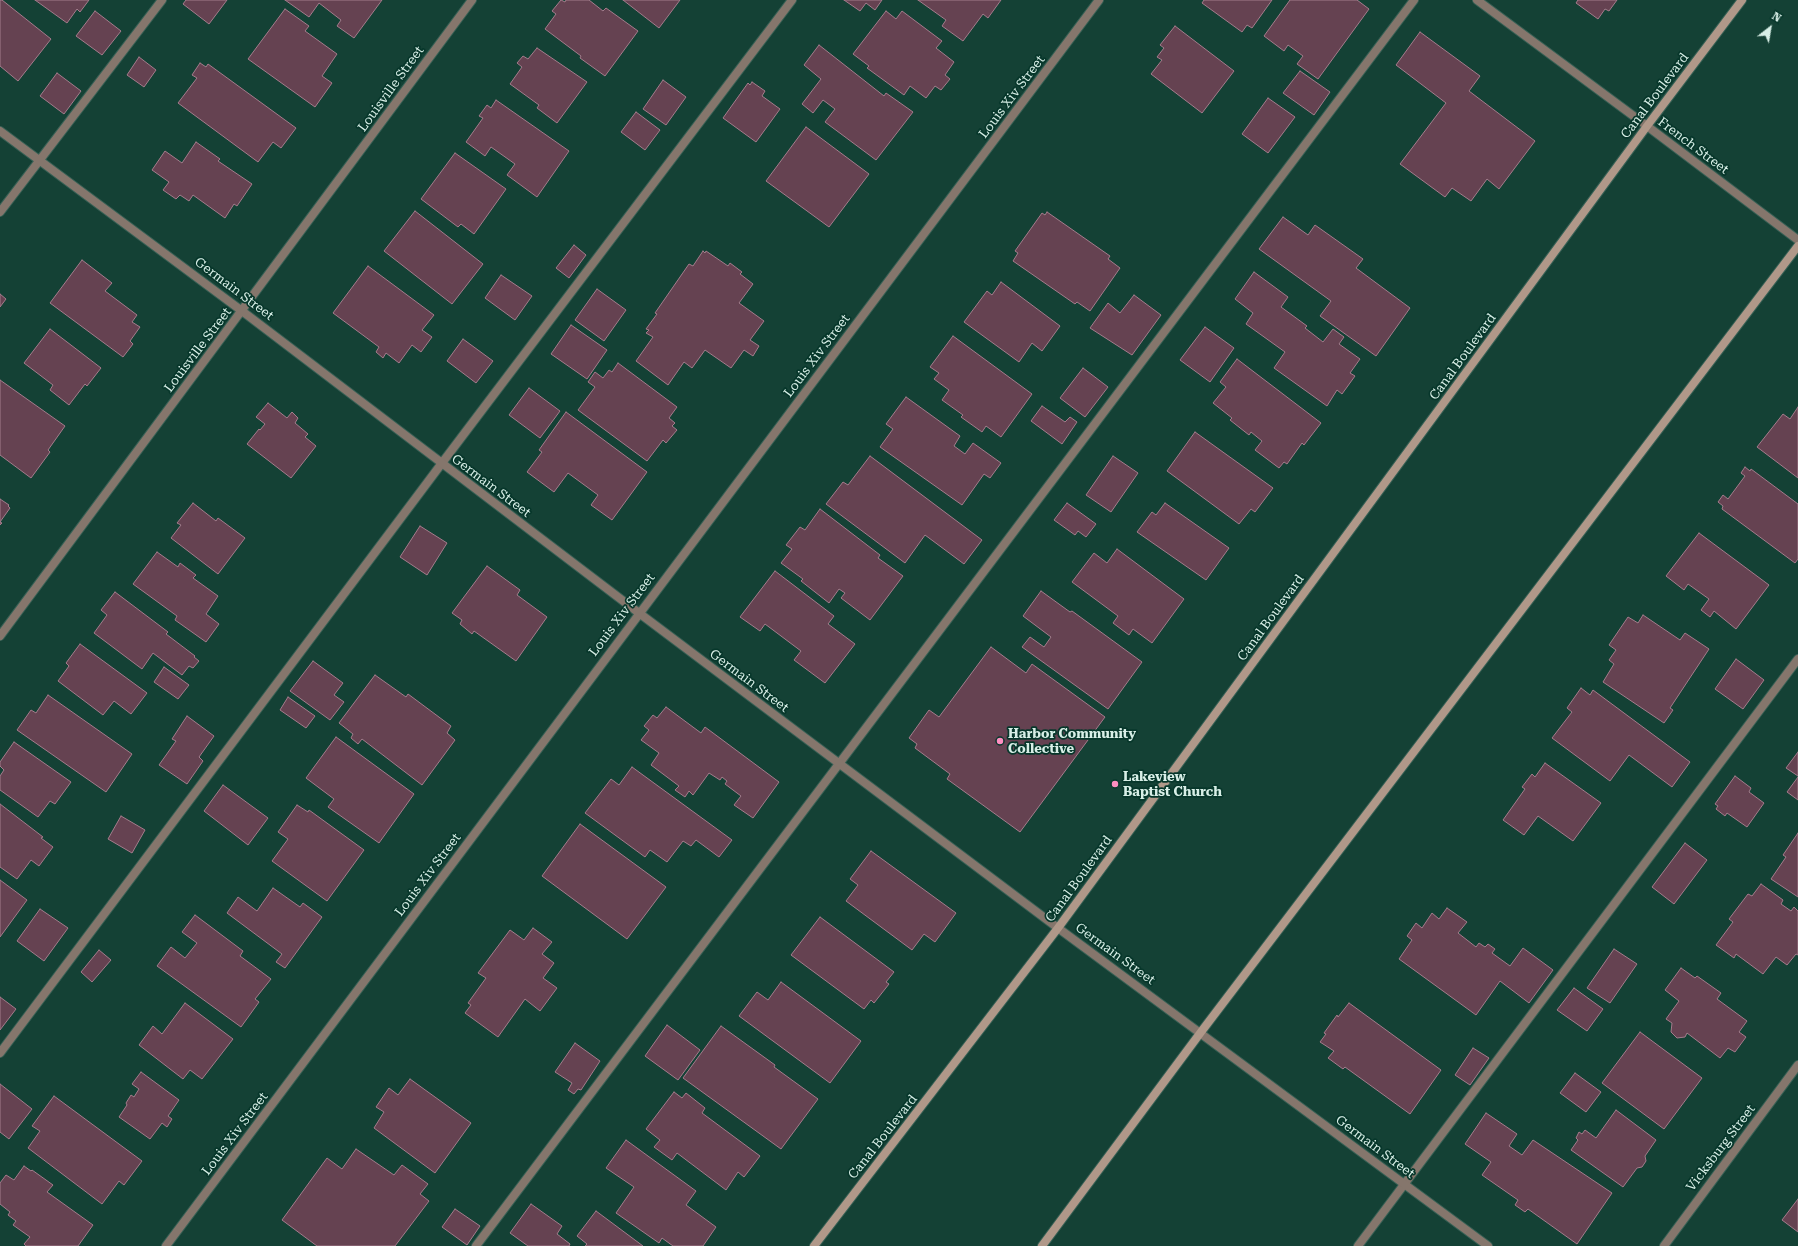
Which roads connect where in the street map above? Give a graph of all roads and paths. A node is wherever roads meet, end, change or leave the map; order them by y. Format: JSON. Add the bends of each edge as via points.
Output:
{"nodes":[{"id":1,"x":162,"y":0,"type":"edge"},
{"id":2,"x":472,"y":0,"type":"edge"},
{"id":3,"x":792,"y":0,"type":"edge"},
{"id":4,"x":1099,"y":0,"type":"edge"},
{"id":5,"x":1414,"y":0,"type":"edge"},
{"id":6,"x":1476,"y":0,"type":"edge"},
{"id":7,"x":1742,"y":0,"type":"edge"},
{"id":8,"x":1647,"y":126,"type":"junction"},
{"id":9,"x":0,"y":131,"type":"edge"},
{"id":10,"x":39,"y":160,"type":"junction"},
{"id":11,"x":0,"y":212,"type":"edge"},
{"id":12,"x":1798,"y":240,"type":"edge"},
{"id":13,"x":1798,"y":246,"type":"edge"},
{"id":14,"x":242,"y":310,"type":"junction"},
{"id":15,"x":442,"y":463,"type":"junction"},
{"id":16,"x":639,"y":613,"type":"junction"},
{"id":17,"x":0,"y":636,"type":"edge"},
{"id":18,"x":1798,"y":659,"type":"edge"},
{"id":19,"x":838,"y":763,"type":"junction"},
{"id":20,"x":1058,"y":928,"type":"junction"},
{"id":21,"x":1201,"y":1032,"type":"junction"},
{"id":22,"x":0,"y":1054,"type":"edge"},
{"id":23,"x":1798,"y":1065,"type":"edge"},
{"id":24,"x":1404,"y":1184,"type":"junction"},
{"id":25,"x":166,"y":1246,"type":"edge"},
{"id":26,"x":476,"y":1246,"type":"edge"},
{"id":27,"x":814,"y":1246,"type":"edge"},
{"id":28,"x":1042,"y":1246,"type":"edge"},
{"id":29,"x":1358,"y":1246,"type":"edge"},
{"id":30,"x":1488,"y":1246,"type":"edge"},
{"id":31,"x":1664,"y":1246,"type":"edge"}],
"edges":[{"from":1,"to":10,"type":"street"},
{"from":2,"to":14,"type":"street","name":"Louisville Street"},
{"from":3,"to":15,"type":"street"},
{"from":4,"to":16,"type":"street","name":"Louis Xiv Street"},
{"from":5,"to":19,"type":"street"},
{"from":6,"to":8,"type":"street","name":"French Street"},
{"from":7,"to":8,"type":"main road","name":"Canal Boulevard"},
{"from":8,"to":12,"type":"street","name":"French Street"},
{"from":8,"to":20,"type":"main road","name":"Canal Boulevard"},
{"from":9,"to":10,"type":"street","name":"Germain Street"},
{"from":10,"to":11,"type":"street"},
{"from":10,"to":14,"type":"street","name":"Germain Street"},
{"from":13,"to":21,"type":"main road"},
{"from":14,"to":15,"type":"street","name":"Germain Street"},
{"from":14,"to":17,"type":"street","name":"Louisville Street"},
{"from":15,"to":16,"type":"street","name":"Germain Street"},
{"from":15,"to":22,"type":"street"},
{"from":16,"to":19,"type":"street","name":"Germain Street"},
{"from":16,"to":25,"type":"street","name":"Louis Xiv Street"},
{"from":18,"to":24,"type":"street"},
{"from":19,"to":20,"type":"street","name":"Germain Street"},
{"from":19,"to":26,"type":"street"},
{"from":20,"to":21,"type":"street","name":"Germain Street"},
{"from":20,"to":27,"type":"main road","name":"Canal Boulevard"},
{"from":21,"to":24,"type":"street","name":"Germain Street"},
{"from":21,"to":28,"type":"main road"},
{"from":23,"to":31,"type":"street","name":"Vicksburg Street"},
{"from":24,"to":29,"type":"street"},
{"from":24,"to":30,"type":"street","name":"Germain Street"}]}
